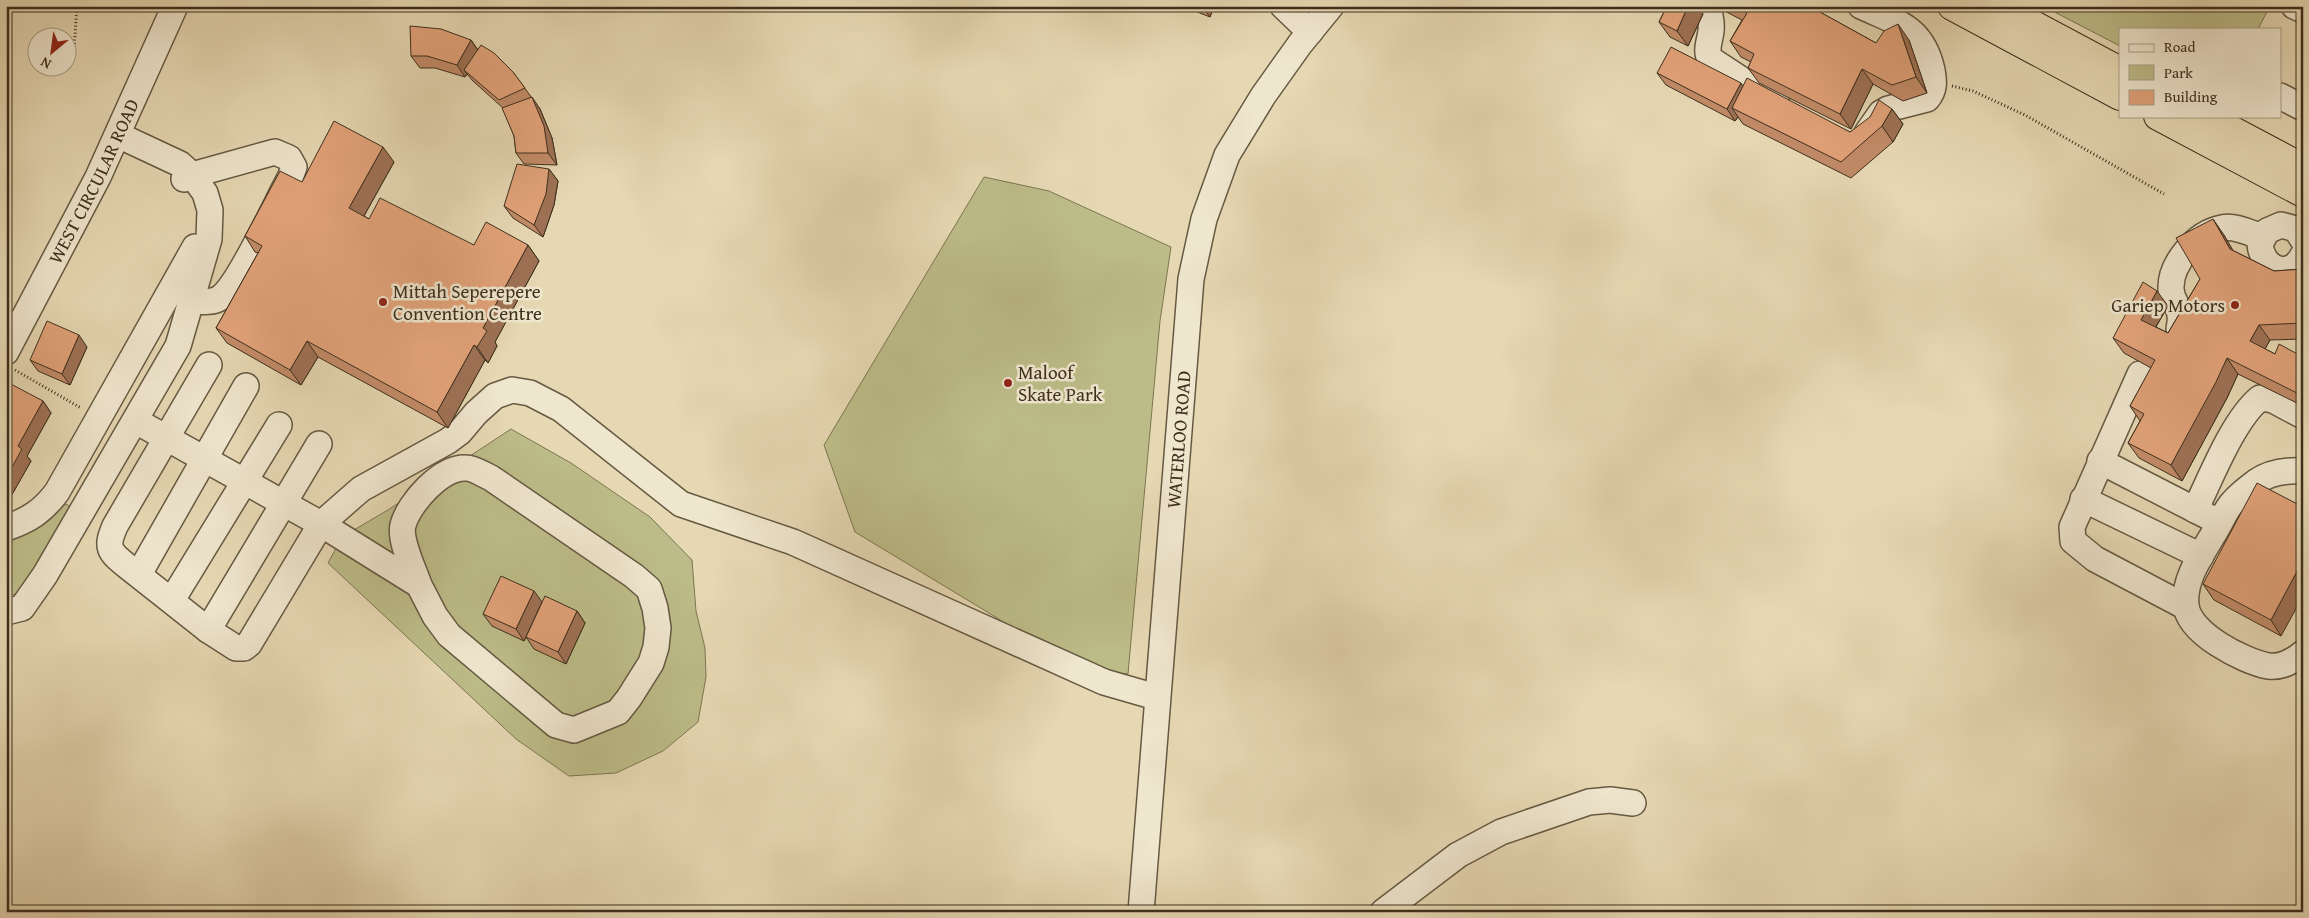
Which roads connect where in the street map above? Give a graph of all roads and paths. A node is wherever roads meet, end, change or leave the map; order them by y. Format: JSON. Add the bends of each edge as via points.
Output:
{"nodes":[{"id":1,"x":78,"y":6,"type":"edge"},
{"id":2,"x":175,"y":6,"type":"edge"},
{"id":3,"x":1283,"y":6,"type":"edge"},
{"id":4,"x":1331,"y":6,"type":"edge"},
{"id":5,"x":1708,"y":6,"type":"edge"},
{"id":6,"x":1861,"y":6,"type":"edge"},
{"id":7,"x":1952,"y":6,"type":"edge"},
{"id":8,"x":1998,"y":6,"type":"edge"},
{"id":9,"x":2294,"y":6,"type":"edge"},
{"id":10,"x":2303,"y":10,"type":"edge"},
{"id":11,"x":76,"y":28,"type":"edge"},
{"id":12,"x":1310,"y":32,"type":"junction"},
{"id":13,"x":2119,"y":70,"type":"edge"},
{"id":14,"x":1935,"y":83,"type":"junction"},
{"id":15,"x":2119,"y":95,"type":"edge"},
{"id":16,"x":2282,"y":97,"type":"edge"},
{"id":17,"x":2303,"y":108,"type":"edge"},
{"id":18,"x":1800,"y":110,"type":"edge"},
{"id":19,"x":2162,"y":118,"type":"edge"},
{"id":20,"x":2209,"y":118,"type":"edge"},
{"id":21,"x":1842,"y":132,"type":"edge"},
{"id":22,"x":115,"y":141,"type":"junction"},
{"id":23,"x":2301,"y":164,"type":"edge"},
{"id":24,"x":188,"y":177,"type":"junction"},
{"id":25,"x":2303,"y":193,"type":"edge"},
{"id":26,"x":2164,"y":194,"type":"dead end"},
{"id":27,"x":2262,"y":237,"type":"junction"},
{"id":28,"x":2303,"y":252,"type":"edge"},
{"id":29,"x":192,"y":300,"type":"junction"},
{"id":30,"x":2179,"y":329,"type":"edge"},
{"id":31,"x":6,"y":352,"type":"edge"},
{"id":32,"x":6,"y":365,"type":"edge"},
{"id":33,"x":209,"y":365,"type":"dead end"},
{"id":34,"x":2140,"y":374,"type":"dead end"},
{"id":35,"x":246,"y":386,"type":"dead end"},
{"id":36,"x":2303,"y":416,"type":"edge"},
{"id":37,"x":99,"y":418,"type":"junction"},
{"id":38,"x":136,"y":421,"type":"junction"},
{"id":39,"x":278,"y":425,"type":"dead end"},
{"id":40,"x":167,"y":438,"type":"junction"},
{"id":41,"x":318,"y":444,"type":"dead end"},
{"id":42,"x":205,"y":459,"type":"junction"},
{"id":43,"x":2100,"y":461,"type":"junction"},
{"id":44,"x":2303,"y":471,"type":"edge"},
{"id":45,"x":243,"y":480,"type":"junction"},
{"id":46,"x":2083,"y":499,"type":"junction"},
{"id":47,"x":284,"y":503,"type":"junction"},
{"id":48,"x":2195,"y":510,"type":"junction"},
{"id":49,"x":2220,"y":522,"type":"junction"},
{"id":50,"x":321,"y":524,"type":"junction"},
{"id":51,"x":6,"y":528,"type":"edge"},
{"id":52,"x":2201,"y":556,"type":"junction"},
{"id":53,"x":140,"y":574,"type":"junction"},
{"id":54,"x":419,"y":585,"type":"junction"},
{"id":55,"x":172,"y":600,"type":"junction"},
{"id":56,"x":2186,"y":606,"type":"junction"},
{"id":57,"x":6,"y":612,"type":"edge"},
{"id":58,"x":208,"y":630,"type":"junction"},
{"id":59,"x":2303,"y":653,"type":"edge"},
{"id":60,"x":1156,"y":698,"type":"junction"},
{"id":61,"x":1633,"y":803,"type":"dead end"},
{"id":62,"x":1141,"y":912,"type":"edge"},
{"id":63,"x":1383,"y":912,"type":"edge"}],
"edges":[{"from":1,"to":11,"type":"path"},
{"from":2,"to":22,"type":"street","name":"WEST CIRCULAR ROAD"},
{"from":3,"to":12,"type":"street"},
{"from":4,"to":12,"type":"street","name":"WATERLOO ROAD"},
{"from":5,"to":18,"type":"street","via":[[1711,30],[1707,49],[1710,59]]},
{"from":6,"to":14,"type":"street","via":[[1904,26],[1917,36],[1929,58]]},
{"from":7,"to":15,"type":"highway"},
{"from":8,"to":13,"type":"highway"},
{"from":9,"to":10,"type":"street"},
{"from":12,"to":60,"type":"street","name":"WATERLOO ROAD","via":[[1263,96],[1227,155],[1204,219],[1190,279]]},
{"from":14,"to":21,"type":"street","via":[[1927,99],[1888,109],[1862,136],[1851,137]]},
{"from":14,"to":26,"type":"path","via":[[1974,91],[2024,115]]},
{"from":16,"to":17,"type":"street"},
{"from":19,"to":25,"type":"highway"},
{"from":20,"to":23,"type":"highway"},
{"from":22,"to":24,"type":"street","via":[[180,164]]},
{"from":22,"to":31,"type":"street","name":"WEST CIRCULAR ROAD"},
{"from":24,"to":29,"type":"street","via":[[205,193],[210,210],[210,225]]},
{"from":24,"to":29,"type":"street","via":[[274,152],[289,158],[294,166],[227,294],[215,301]]},
{"from":24,"to":37,"type":"street","via":[[202,209],[202,228],[174,287]]},
{"from":27,"to":28,"type":"street","via":[[2273,227],[2281,225],[2296,230]]},
{"from":27,"to":28,"type":"street","via":[[2261,252],[2269,265],[2291,268]]},
{"from":27,"to":30,"type":"street","via":[[2221,228],[2184,254],[2172,276],[2171,292],[2181,311]]},
{"from":29,"to":38,"type":"street","via":[[178,346]]},
{"from":32,"to":37,"type":"path"},
{"from":33,"to":40,"type":"street"},
{"from":34,"to":43,"type":"street"},
{"from":35,"to":42,"type":"street"},
{"from":36,"to":48,"type":"street","via":[[2267,398],[2260,398],[2250,406]]},
{"from":37,"to":51,"type":"street","via":[[47,506],[25,522]]},
{"from":38,"to":40,"type":"street"},
{"from":38,"to":57,"type":"street","via":[[45,576],[22,608]]},
{"from":39,"to":45,"type":"street"},
{"from":40,"to":42,"type":"street"},
{"from":40,"to":53,"type":"street","via":[[110,540],[109,548],[114,556]]},
{"from":41,"to":47,"type":"street"},
{"from":42,"to":45,"type":"street"},
{"from":42,"to":53,"type":"street"},
{"from":43,"to":46,"type":"street"},
{"from":43,"to":48,"type":"street"},
{"from":44,"to":49,"type":"street","via":[[2284,470],[2257,481],[2231,503]]},
{"from":45,"to":47,"type":"street"},
{"from":45,"to":55,"type":"street"},
{"from":46,"to":52,"type":"street"},
{"from":46,"to":56,"type":"street","via":[[2072,527],[2073,542],[2095,558]]},
{"from":47,"to":50,"type":"street"},
{"from":47,"to":58,"type":"street"},
{"from":48,"to":49,"type":"street"},
{"from":49,"to":52,"type":"street"},
{"from":50,"to":54,"type":"street"},
{"from":50,"to":58,"type":"street","via":[[249,644],[236,648]]},
{"from":50,"to":60,"type":"street","via":[[360,489],[448,441],[495,396],[512,390],[530,394],[561,409],[681,504],[793,542],[1104,682]]},
{"from":52,"to":56,"type":"street","via":[[2186,593]]},
{"from":53,"to":55,"type":"street"},
{"from":54,"to":54,"type":"street","via":[[404,546],[402,526],[418,496],[428,486],[456,470],[467,468],[491,478],[649,589],[658,628],[656,647],[651,663],[618,712],[590,725],[566,729],[544,716],[449,635]]},
{"from":55,"to":58,"type":"street"},
{"from":56,"to":59,"type":"street","via":[[2190,620],[2202,632],[2249,659],[2269,666],[2282,665]]},
{"from":60,"to":62,"type":"street","name":"WATERLOO ROAD"},
{"from":61,"to":63,"type":"street","via":[[1589,802],[1501,832],[1458,855]]}]}
